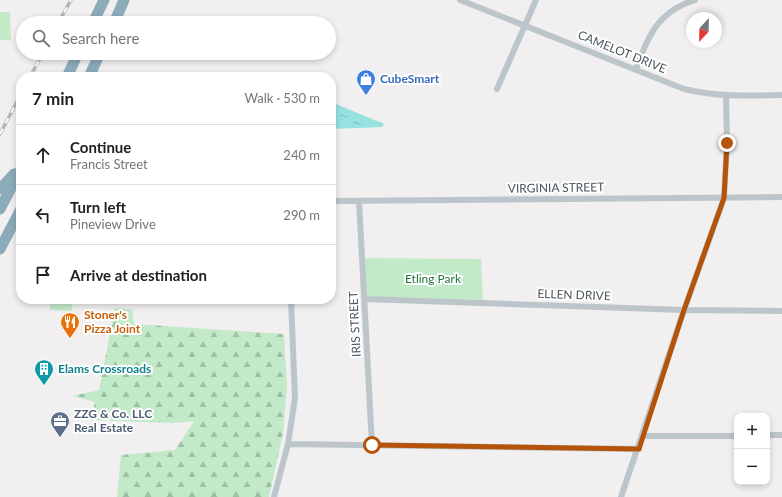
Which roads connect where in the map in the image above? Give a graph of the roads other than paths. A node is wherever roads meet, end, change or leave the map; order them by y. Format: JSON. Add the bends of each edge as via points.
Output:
{"nodes":[{"id":1,"x":104,"y":0,"type":"edge"},
{"id":2,"x":124,"y":0,"type":"edge"},
{"id":3,"x":460,"y":0,"type":"edge"},
{"id":4,"x":536,"y":0,"type":"edge"},
{"id":5,"x":696,"y":0,"type":"edge"},
{"id":6,"x":96,"y":16,"type":"edge"},
{"id":7,"x":117,"y":16,"type":"edge"},
{"id":8,"x":526,"y":26,"type":"junction"},
{"id":9,"x":75,"y":60,"type":"edge"},
{"id":10,"x":98,"y":60,"type":"edge"},
{"id":11,"x":636,"y":69,"type":"junction"},
{"id":12,"x":69,"y":72,"type":"edge"},
{"id":13,"x":95,"y":72,"type":"edge"},
{"id":14,"x":498,"y":89,"type":"dead end"},
{"id":15,"x":782,"y":95,"type":"edge"},
{"id":16,"x":726,"y":96,"type":"junction"},
{"id":17,"x":16,"y":173,"type":"edge"},
{"id":18,"x":16,"y":178,"type":"edge"},
{"id":19,"x":0,"y":189,"type":"edge"},
{"id":20,"x":724,"y":198,"type":"junction"},
{"id":21,"x":782,"y":198,"type":"edge"},
{"id":22,"x":336,"y":201,"type":"edge"},
{"id":23,"x":359,"y":201,"type":"junction"},
{"id":24,"x":0,"y":209,"type":"edge"},
{"id":25,"x":16,"y":219,"type":"edge"},
{"id":26,"x":0,"y":249,"type":"edge"},
{"id":27,"x":365,"y":299,"type":"junction"},
{"id":28,"x":291,"y":304,"type":"edge"},
{"id":29,"x":684,"y":310,"type":"junction"},
{"id":30,"x":782,"y":311,"type":"edge"},
{"id":31,"x":770,"y":435,"type":"edge"},
{"id":32,"x":782,"y":435,"type":"edge"},
{"id":33,"x":643,"y":436,"type":"junction"},
{"id":34,"x":734,"y":436,"type":"edge"},
{"id":35,"x":288,"y":444,"type":"junction"},
{"id":36,"x":372,"y":445,"type":"junction"},
{"id":37,"x":639,"y":449,"type":"junction"},
{"id":38,"x":274,"y":497,"type":"edge"},
{"id":39,"x":621,"y":497,"type":"edge"}],
"edges":[{"from":1,"to":6,"type":"highway"},
{"from":2,"to":7,"type":"highway"},
{"from":3,"to":8,"type":"street","name":"CAMELOT DRIVE"},
{"from":4,"to":8,"type":"street"},
{"from":5,"to":11,"type":"street","via":[[684,3],[667,13],[646,41]]},
{"from":8,"to":11,"type":"street","name":"CAMELOT DRIVE"},
{"from":8,"to":14,"type":"street"},
{"from":9,"to":12,"type":"highway"},
{"from":10,"to":13,"type":"highway"},
{"from":11,"to":16,"type":"street","name":"CAMELOT DRIVE","via":[[684,89]]},
{"from":15,"to":16,"type":"street","name":"CAMELOT DRIVE"},
{"from":16,"to":20,"type":"street"},
{"from":17,"to":19,"type":"highway"},
{"from":18,"to":24,"type":"highway"},
{"from":20,"to":21,"type":"street","name":"VIRGINIA STREET"},
{"from":20,"to":23,"type":"street","name":"VIRGINIA STREET"},
{"from":20,"to":29,"type":"street"},
{"from":22,"to":23,"type":"street","name":"VIRGINIA STREET"},
{"from":23,"to":27,"type":"street","name":"IRIS STREET"},
{"from":25,"to":26,"type":"highway"},
{"from":27,"to":29,"type":"street","name":"ELLEN DRIVE"},
{"from":27,"to":36,"type":"street","name":"IRIS STREET"},
{"from":28,"to":35,"type":"street","via":[[295,398]]},
{"from":29,"to":30,"type":"street","name":"ELLEN DRIVE"},
{"from":29,"to":33,"type":"street"},
{"from":31,"to":32,"type":"street"},
{"from":33,"to":34,"type":"street"},
{"from":33,"to":37,"type":"street"},
{"from":35,"to":36,"type":"street"},
{"from":35,"to":38,"type":"street"},
{"from":36,"to":37,"type":"street"},
{"from":37,"to":39,"type":"street"}]}
